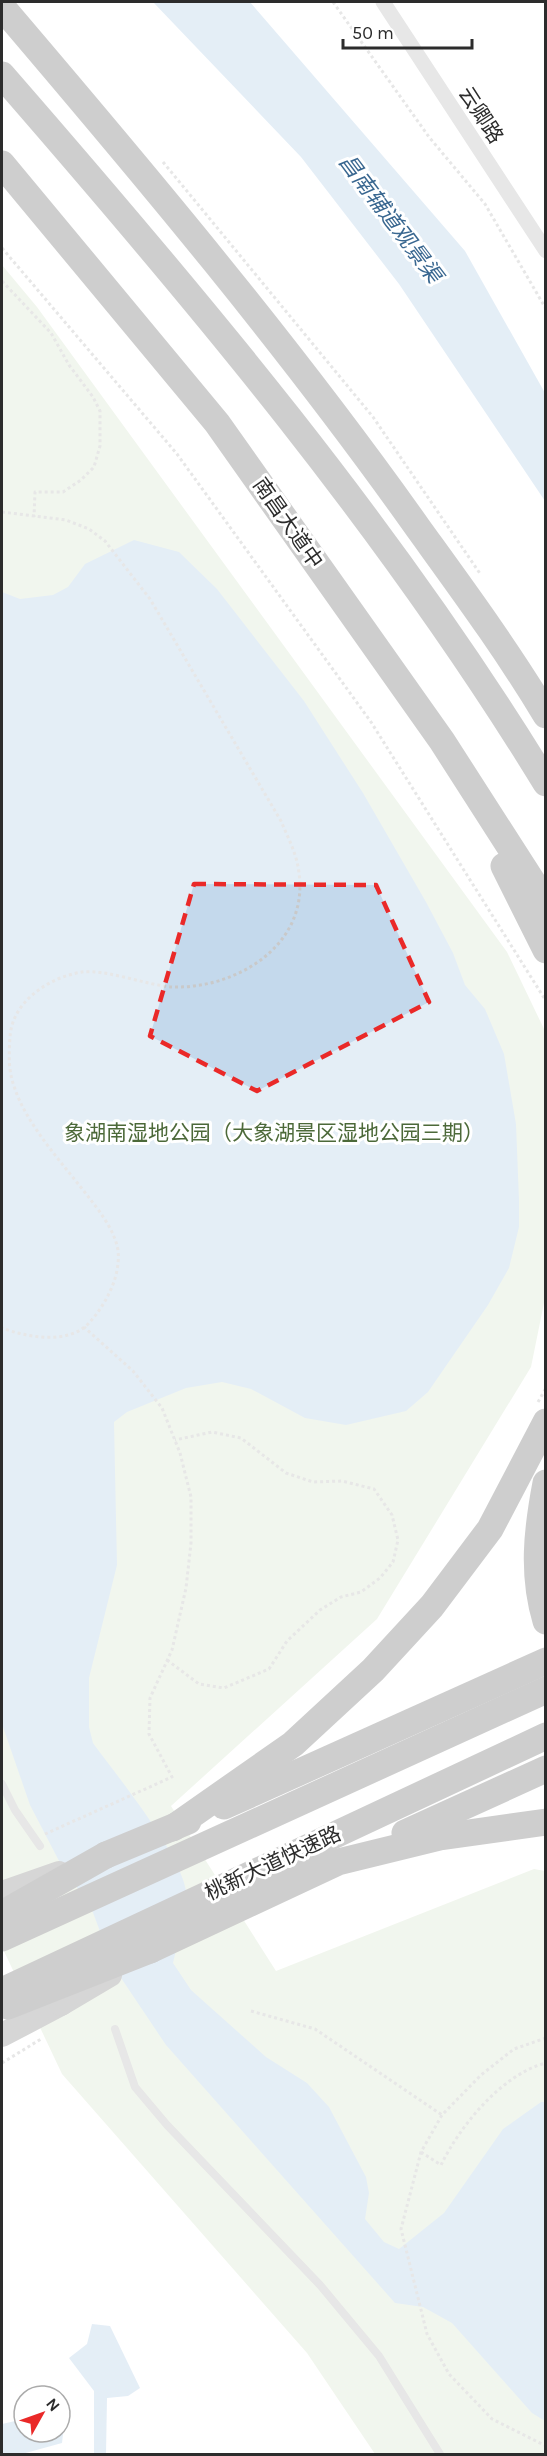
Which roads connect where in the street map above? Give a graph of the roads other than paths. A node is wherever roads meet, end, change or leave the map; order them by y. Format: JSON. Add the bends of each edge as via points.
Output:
{"nodes":[{"id":1,"x":383,"y":2,"type":"edge"},
{"id":2,"x":2,"y":7,"type":"edge"},
{"id":3,"x":2,"y":75,"type":"edge"},
{"id":4,"x":2,"y":164,"type":"edge"},
{"id":5,"x":546,"y":251,"type":"edge"},
{"id":6,"x":546,"y":713,"type":"edge"},
{"id":7,"x":442,"y":741,"type":"junction"},
{"id":8,"x":546,"y":783,"type":"edge"},
{"id":9,"x":546,"y":903,"type":"edge"},
{"id":10,"x":546,"y":950,"type":"edge"},
{"id":11,"x":540,"y":1415,"type":"edge"},
{"id":12,"x":546,"y":1483,"type":"edge"},
{"id":13,"x":546,"y":1621,"type":"edge"},
{"id":14,"x":546,"y":1662,"type":"edge"},
{"id":15,"x":546,"y":1690,"type":"edge"},
{"id":16,"x":546,"y":1736,"type":"edge"},
{"id":17,"x":546,"y":1769,"type":"edge"},
{"id":18,"x":2,"y":1784,"type":"edge"},
{"id":19,"x":546,"y":1822,"type":"edge"},
{"id":20,"x":173,"y":1828,"type":"junction"},
{"id":21,"x":40,"y":1846,"type":"dead end"},
{"id":22,"x":106,"y":1855,"type":"junction"},
{"id":23,"x":338,"y":1862,"type":"junction"},
{"id":24,"x":2,"y":1893,"type":"edge"},
{"id":25,"x":2,"y":1914,"type":"edge"},
{"id":26,"x":2,"y":1938,"type":"edge"},
{"id":27,"x":150,"y":1950,"type":"junction"},
{"id":28,"x":2,"y":1991,"type":"edge"},
{"id":29,"x":2,"y":2008,"type":"edge"},
{"id":30,"x":115,"y":2029,"type":"dead end"},
{"id":31,"x":2,"y":2035,"type":"edge"},
{"id":32,"x":440,"y":2454,"type":"edge"}],
"edges":[{"from":1,"to":5,"type":"street","name":"云卿路"},
{"from":2,"to":6,"type":"highway","via":[[194,233],[351,432]]},
{"from":3,"to":8,"type":"highway","via":[[135,228],[323,460],[497,703]]},
{"from":4,"to":7,"type":"highway","name":"南昌大道中","via":[[217,423]]},
{"from":7,"to":9,"type":"highway","name":"南昌大道中"},
{"from":7,"to":10,"type":"highway"},
{"from":11,"to":20,"type":"highway","via":[[490,1529],[432,1606],[373,1670],[293,1744]]},
{"from":12,"to":13,"type":"highway","via":[[536,1537],[539,1599]]},
{"from":14,"to":20,"type":"highway"},
{"from":15,"to":26,"type":"highway","bridge":true},
{"from":16,"to":28,"type":"highway","name":"桃新大道快速路","bridge":true},
{"from":17,"to":23,"type":"highway"},
{"from":18,"to":21,"type":"lane"},
{"from":19,"to":23,"type":"highway","via":[[440,1837]]},
{"from":20,"to":22,"type":"highway"},
{"from":22,"to":24,"type":"main road","bridge":true},
{"from":22,"to":25,"type":"highway","bridge":true},
{"from":23,"to":27,"type":"highway"},
{"from":27,"to":29,"type":"highway","bridge":true},
{"from":27,"to":31,"type":"main road","bridge":true},
{"from":30,"to":32,"type":"lane","via":[[135,2087],[320,2285],[379,2356]]}]}
